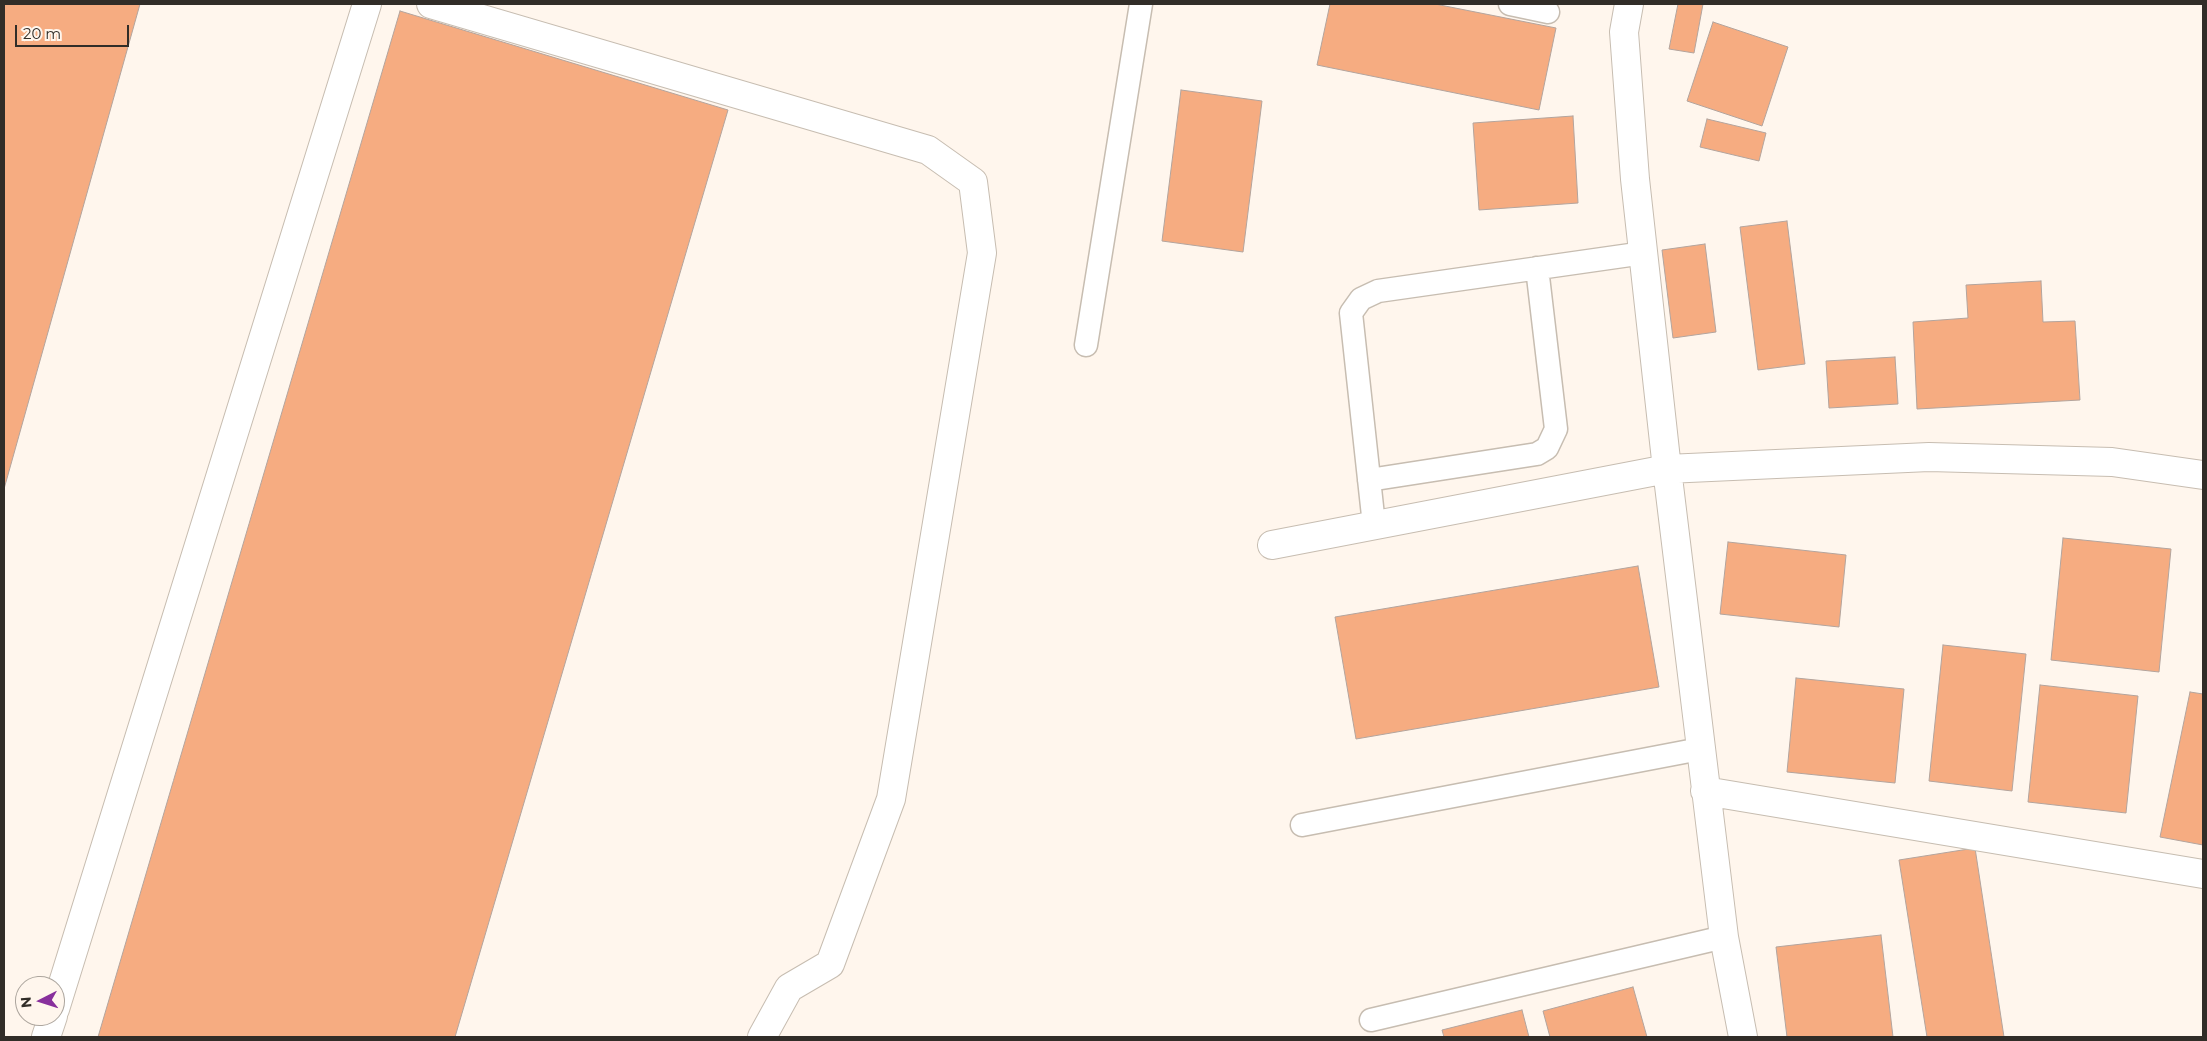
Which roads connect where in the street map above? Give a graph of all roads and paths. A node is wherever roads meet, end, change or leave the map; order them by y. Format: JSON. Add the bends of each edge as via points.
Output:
{"nodes":[{"id":1,"x":367,"y":4,"type":"edge"},
{"id":2,"x":431,"y":4,"type":"edge"},
{"id":3,"x":1141,"y":4,"type":"edge"},
{"id":4,"x":1510,"y":4,"type":"edge"},
{"id":5,"x":1629,"y":4,"type":"edge"},
{"id":6,"x":1548,"y":12,"type":"dead end"},
{"id":7,"x":1644,"y":253,"type":"junction"},
{"id":8,"x":1537,"y":268,"type":"junction"},
{"id":9,"x":1086,"y":345,"type":"dead end"},
{"id":10,"x":1667,"y":469,"type":"junction"},
{"id":11,"x":2203,"y":475,"type":"edge"},
{"id":12,"x":1369,"y":480,"type":"junction"},
{"id":13,"x":1374,"y":526,"type":"junction"},
{"id":14,"x":1272,"y":545,"type":"dead end"},
{"id":15,"x":1700,"y":749,"type":"junction"},
{"id":16,"x":1705,"y":791,"type":"junction"},
{"id":17,"x":1302,"y":825,"type":"dead end"},
{"id":18,"x":2203,"y":874,"type":"edge"},
{"id":19,"x":1724,"y":937,"type":"junction"},
{"id":20,"x":65,"y":977,"type":"edge"},
{"id":21,"x":1371,"y":1020,"type":"dead end"},
{"id":22,"x":762,"y":1037,"type":"edge"},
{"id":23,"x":1743,"y":1037,"type":"edge"}],
"edges":[{"from":1,"to":20,"type":"street"},
{"from":2,"to":22,"type":"street","via":[[928,150],[973,182],[982,253],[891,799],[830,964],[789,988]]},
{"from":3,"to":9,"type":"lane"},
{"from":4,"to":6,"type":"lane"},
{"from":5,"to":7,"type":"street","via":[[1624,32]]},
{"from":7,"to":8,"type":"lane"},
{"from":7,"to":10,"type":"street"},
{"from":8,"to":12,"type":"lane","via":[[1378,291],[1361,299],[1351,314]]},
{"from":8,"to":12,"type":"lane","via":[[1556,429],[1547,448],[1537,454]]},
{"from":10,"to":11,"type":"street","via":[[1929,457],[2112,462]]},
{"from":10,"to":13,"type":"street"},
{"from":10,"to":15,"type":"street"},
{"from":12,"to":13,"type":"lane"},
{"from":13,"to":14,"type":"street"},
{"from":15,"to":16,"type":"street"},
{"from":15,"to":17,"type":"lane"},
{"from":16,"to":18,"type":"street"},
{"from":16,"to":19,"type":"street"},
{"from":19,"to":21,"type":"lane"},
{"from":19,"to":23,"type":"street"}]}
